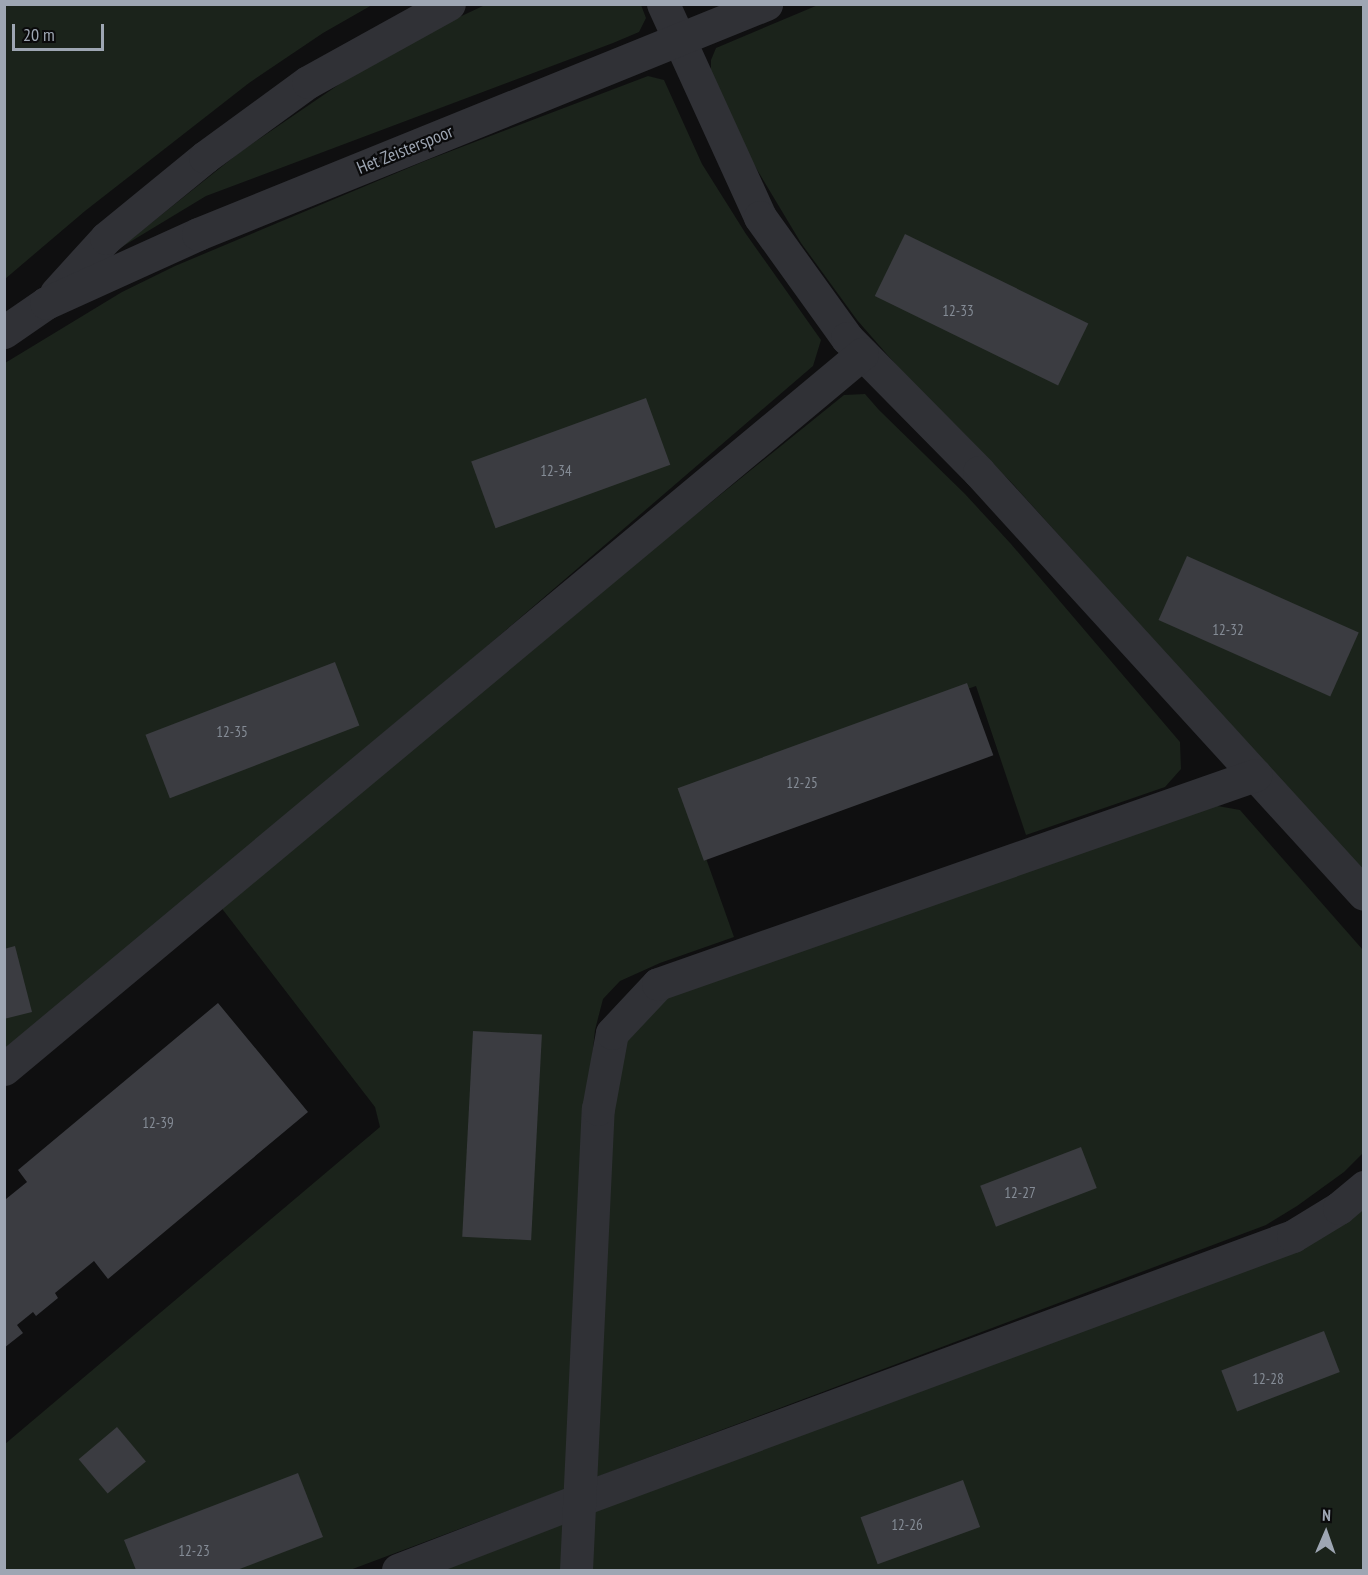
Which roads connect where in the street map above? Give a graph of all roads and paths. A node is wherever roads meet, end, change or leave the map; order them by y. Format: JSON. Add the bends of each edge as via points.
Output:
{"nodes":[{"id":1,"x":449,"y":4,"type":"edge"},
{"id":2,"x":663,"y":4,"type":"edge"},
{"id":3,"x":766,"y":4,"type":"edge"},
{"id":4,"x":679,"y":40,"type":"junction"},
{"id":5,"x":46,"y":303,"type":"junction"},
{"id":6,"x":4,"y":332,"type":"edge"},
{"id":7,"x":862,"y":354,"type":"junction"},
{"id":8,"x":1255,"y":774,"type":"junction"},
{"id":9,"x":1364,"y":894,"type":"edge"},
{"id":10,"x":4,"y":1069,"type":"edge"},
{"id":11,"x":1364,"y":1187,"type":"edge"},
{"id":12,"x":579,"y":1500,"type":"junction"},
{"id":13,"x":398,"y":1570,"type":"edge"},
{"id":14,"x":576,"y":1570,"type":"edge"}],
"edges":[{"from":1,"to":5,"type":"street","name":"Het Zeisterspoor","via":[[308,82],[205,157],[106,238]]},
{"from":2,"to":4,"type":"street"},
{"from":3,"to":4,"type":"street","name":"Het Zeisterspoor"},
{"from":4,"to":5,"type":"street","name":"Het Zeisterspoor","via":[[198,234]]},
{"from":4,"to":7,"type":"street","via":[[760,217]]},
{"from":5,"to":6,"type":"street","name":"Het Zeisterspoor"},
{"from":7,"to":8,"type":"street","via":[[979,472]]},
{"from":7,"to":10,"type":"street"},
{"from":8,"to":9,"type":"street"},
{"from":8,"to":12,"type":"street","via":[[658,984],[612,1033],[598,1108]]},
{"from":11,"to":12,"type":"street","via":[[1339,1208],[1293,1236]]},
{"from":12,"to":13,"type":"street"},
{"from":12,"to":14,"type":"street"}]}
